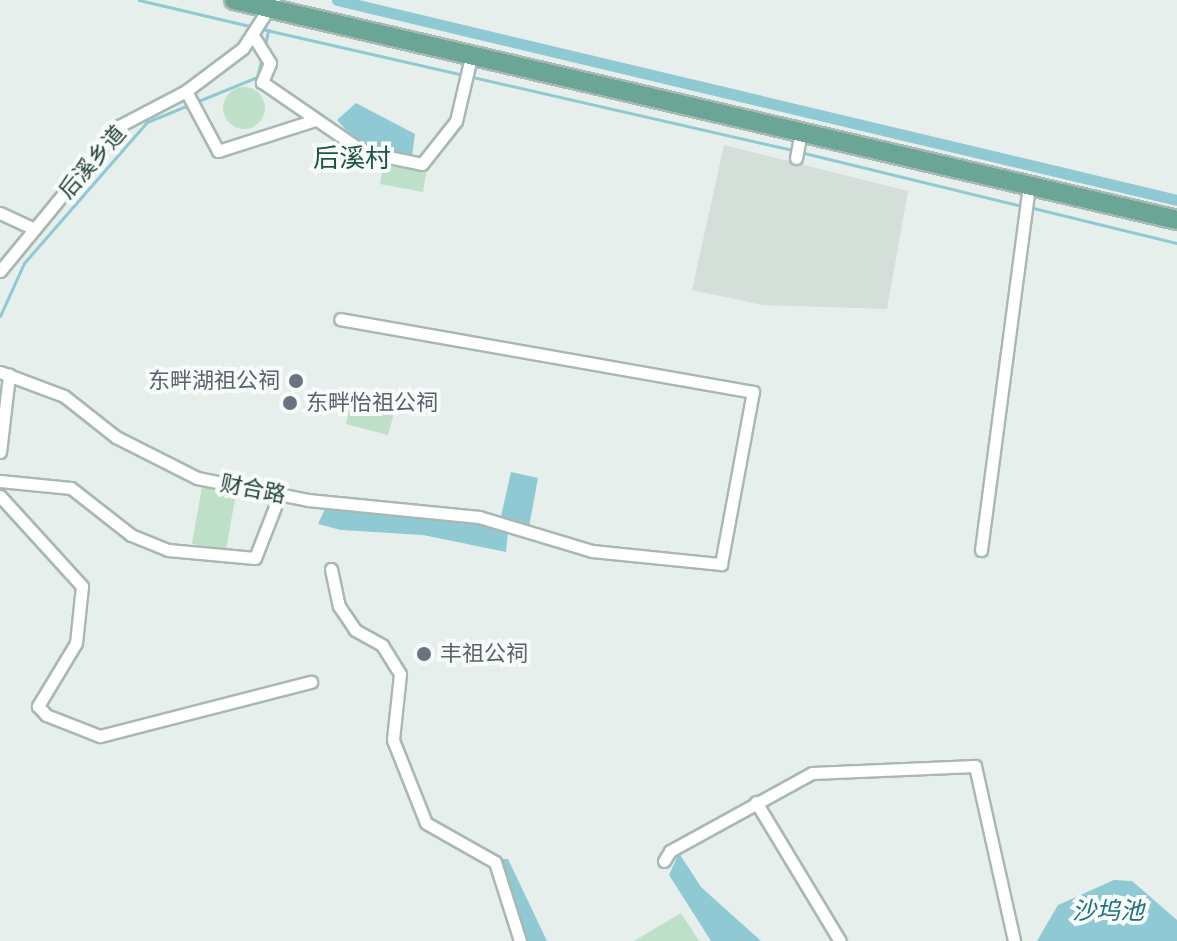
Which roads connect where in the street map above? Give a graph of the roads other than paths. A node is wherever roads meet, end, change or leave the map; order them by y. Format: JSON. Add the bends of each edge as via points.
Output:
{"nodes":[{"id":1,"x":234,"y":0,"type":"edge"},
{"id":2,"x":267,"y":9,"type":"edge"},
{"id":3,"x":252,"y":33,"type":"junction"},
{"id":4,"x":470,"y":61,"type":"junction"},
{"id":5,"x":189,"y":100,"type":"junction"},
{"id":6,"x":315,"y":120,"type":"junction"},
{"id":7,"x":800,"y":138,"type":"junction"},
{"id":8,"x":796,"y":158,"type":"dead end"},
{"id":9,"x":1028,"y":193,"type":"junction"},
{"id":10,"x":0,"y":213,"type":"edge"},
{"id":11,"x":1177,"y":220,"type":"edge"},
{"id":12,"x":34,"y":229,"type":"junction"},
{"id":13,"x":2,"y":271,"type":"edge"},
{"id":14,"x":340,"y":319,"type":"dead end"},
{"id":15,"x":4,"y":373,"type":"edge"},
{"id":16,"x":0,"y":452,"type":"edge"},
{"id":17,"x":0,"y":481,"type":"edge"},
{"id":18,"x":280,"y":494,"type":"junction"},
{"id":19,"x":0,"y":496,"type":"edge"},
{"id":20,"x":981,"y":550,"type":"dead end"},
{"id":21,"x":331,"y":569,"type":"dead end"},
{"id":22,"x":311,"y":682,"type":"dead end"},
{"id":23,"x":756,"y":802,"type":"junction"},
{"id":24,"x":664,"y":861,"type":"dead end"},
{"id":25,"x":520,"y":941,"type":"edge"},
{"id":26,"x":840,"y":941,"type":"edge"},
{"id":27,"x":1014,"y":941,"type":"edge"}],
"edges":[{"from":1,"to":2,"type":"main road"},
{"from":2,"to":3,"type":"street","name":"后溪乡道"},
{"from":2,"to":4,"type":"main road"},
{"from":3,"to":5,"type":"street","name":"后溪乡道"},
{"from":3,"to":6,"type":"street","via":[[263,52],[262,82]]},
{"from":4,"to":6,"type":"street","via":[[456,121],[422,164],[364,152]]},
{"from":4,"to":7,"type":"main road"},
{"from":5,"to":6,"type":"street","via":[[218,151]]},
{"from":5,"to":12,"type":"street","name":"后溪乡道","via":[[119,126]]},
{"from":7,"to":8,"type":"street"},
{"from":7,"to":9,"type":"main road"},
{"from":9,"to":11,"type":"main road"},
{"from":9,"to":20,"type":"street"},
{"from":10,"to":12,"type":"street"},
{"from":12,"to":13,"type":"street","name":"后溪乡道"},
{"from":14,"to":18,"type":"street","name":"财合路","via":[[753,392],[721,564],[530,536],[479,517]]},
{"from":15,"to":16,"type":"street"},
{"from":15,"to":18,"type":"street","name":"财合路","via":[[64,396],[116,437],[197,478]]},
{"from":17,"to":18,"type":"street","via":[[71,488],[131,535],[168,550],[255,558]]},
{"from":19,"to":22,"type":"street","via":[[82,586],[76,643],[38,706],[46,715],[100,736]]},
{"from":21,"to":25,"type":"street","via":[[347,618],[382,645],[400,674],[393,740],[426,823],[495,862]]},
{"from":23,"to":24,"type":"street","via":[[670,851]]},
{"from":23,"to":26,"type":"street"},
{"from":23,"to":27,"type":"street","via":[[812,773],[975,766]]}]}
